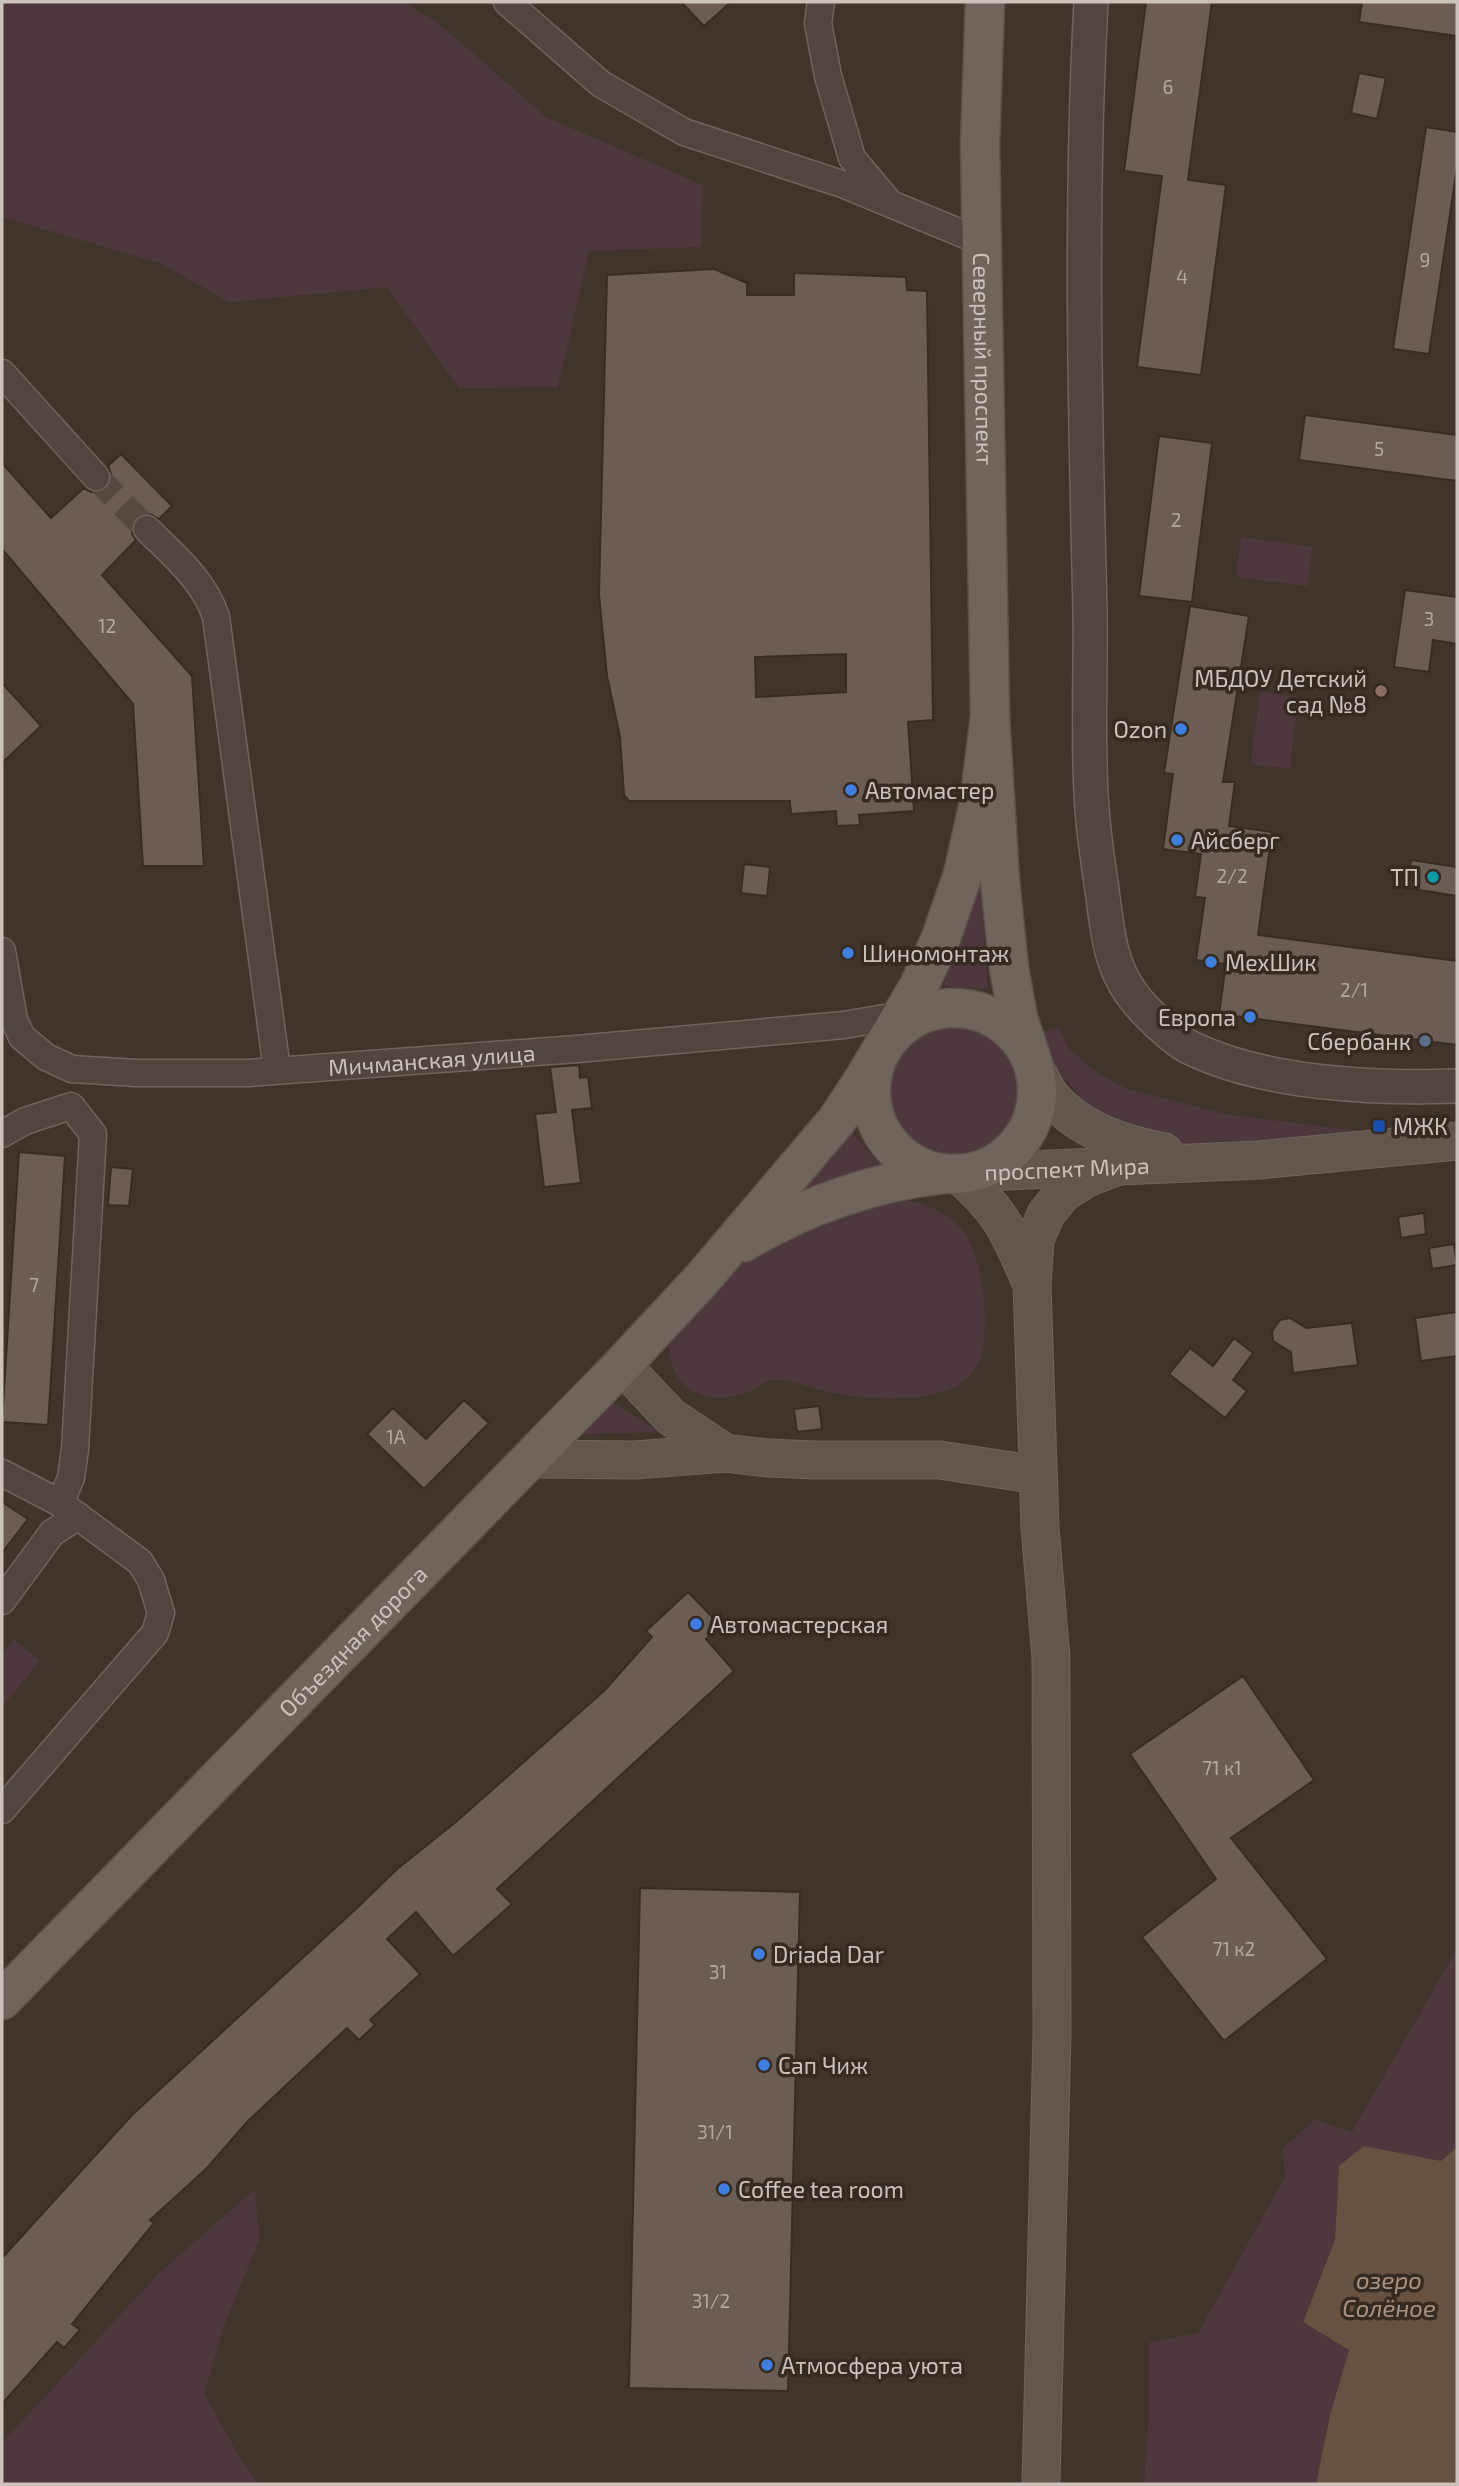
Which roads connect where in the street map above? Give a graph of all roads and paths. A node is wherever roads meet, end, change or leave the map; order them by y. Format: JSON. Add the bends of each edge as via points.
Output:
{"nodes":[{"id":1,"x":507,"y":2,"type":"edge"},
{"id":2,"x":821,"y":2,"type":"edge"},
{"id":3,"x":985,"y":2,"type":"edge"},
{"id":4,"x":1091,"y":2,"type":"edge"},
{"id":5,"x":890,"y":203,"type":"junction"},
{"id":6,"x":980,"y":240,"type":"junction"},
{"id":7,"x":2,"y":373,"type":"edge"},
{"id":8,"x":96,"y":477,"type":"tunnel mouth"},
{"id":9,"x":148,"y":529,"type":"tunnel mouth"},
{"id":10,"x":990,"y":717,"type":"junction"},
{"id":11,"x":2,"y":951,"type":"edge"},
{"id":12,"x":920,"y":1012,"type":"junction"},
{"id":13,"x":881,"y":1050,"type":"junction"},
{"id":14,"x":1034,"y":1066,"type":"junction"},
{"id":15,"x":277,"y":1070,"type":"junction"},
{"id":16,"x":1457,"y":1086,"type":"edge"},
{"id":17,"x":2,"y":1134,"type":"edge"},
{"id":18,"x":1457,"y":1141,"type":"edge"},
{"id":19,"x":1259,"y":1160,"type":"junction"},
{"id":20,"x":1121,"y":1166,"type":"junction"},
{"id":21,"x":957,"y":1173,"type":"junction"},
{"id":22,"x":703,"y":1278,"type":"junction"},
{"id":23,"x":1032,"y":1284,"type":"junction"},
{"id":24,"x":622,"y":1365,"type":"junction"},
{"id":25,"x":725,"y":1453,"type":"junction"},
{"id":26,"x":532,"y":1460,"type":"junction"},
{"id":27,"x":2,"y":1473,"type":"edge"},
{"id":28,"x":1037,"y":1475,"type":"junction"},
{"id":29,"x":69,"y":1510,"type":"junction"},
{"id":30,"x":2,"y":1601,"type":"edge"},
{"id":31,"x":2,"y":1810,"type":"edge"},
{"id":32,"x":2,"y":2000,"type":"edge"},
{"id":33,"x":1041,"y":2484,"type":"edge"}],
"edges":[{"from":1,"to":5,"type":"street","via":[[601,84],[684,132]]},
{"from":2,"to":5,"type":"street","via":[[818,23],[828,76],[852,158]]},
{"from":3,"to":6,"type":"main road","name":"Северный проспект"},
{"from":4,"to":16,"type":"street","via":[[1084,295],[1092,807],[1108,939],[1117,968],[1131,993],[1187,1047],[1223,1062],[1338,1083]]},
{"from":5,"to":6,"type":"street"},
{"from":6,"to":10,"type":"main road","name":"Северный проспект"},
{"from":7,"to":8,"type":"street"},
{"from":9,"to":15,"type":"street","via":[[201,583],[216,617]]},
{"from":10,"to":12,"type":"main road","via":[[979,803],[963,874],[919,986]]},
{"from":10,"to":14,"type":"main road","via":[[1009,968],[1018,1018]]},
{"from":11,"to":15,"type":"street","name":"Мичманская улица","via":[[14,1020],[22,1037],[46,1057],[72,1069],[136,1073]]},
{"from":12,"to":13,"type":"main road"},
{"from":12,"to":14,"type":"main road","via":[[958,1007],[995,1018],[1013,1031]]},
{"from":12,"to":15,"type":"street","name":"Мичманская улица","via":[[830,1027]]},
{"from":13,"to":21,"type":"main road","via":[[874,1066],[871,1102],[883,1134],[907,1159],[924,1168]]},
{"from":13,"to":22,"type":"main road","via":[[837,1119]]},
{"from":14,"to":19,"type":"main road","via":[[1049,1094],[1090,1129],[1148,1149]]},
{"from":14,"to":21,"type":"main road","via":[[1036,1104],[1024,1135],[1001,1159],[985,1168]]},
{"from":17,"to":29,"type":"street","via":[[71,1106],[93,1134]]},
{"from":18,"to":19,"type":"main road","name":"проспект Мира"},
{"from":19,"to":20,"type":"main road","name":"проспект Мира"},
{"from":20,"to":21,"type":"main road","name":"проспект Мира"},
{"from":20,"to":23,"type":"main road","via":[[1087,1178],[1063,1194],[1046,1214],[1035,1240]]},
{"from":21,"to":22,"type":"main road","name":"проспект Мира","via":[[883,1185],[793,1216],[745,1241]]},
{"from":21,"to":23,"type":"main road","via":[[1002,1220]]},
{"from":22,"to":24,"type":"main road","name":"Объездная дорога"},
{"from":23,"to":28,"type":"main road"},
{"from":24,"to":25,"type":"main road","via":[[671,1417]]},
{"from":24,"to":26,"type":"main road","name":"Объездная дорога"},
{"from":25,"to":26,"type":"main road","via":[[636,1460]]},
{"from":25,"to":28,"type":"main road","via":[[803,1460],[940,1460]]},
{"from":26,"to":32,"type":"main road","name":"Объездная дорога"},
{"from":27,"to":29,"type":"street"},
{"from":28,"to":33,"type":"main road","via":[[1051,1658],[1053,1849]]},
{"from":29,"to":30,"type":"street"},
{"from":29,"to":31,"type":"street","via":[[140,1562],[151,1580],[161,1613],[159,1624]]}]}
